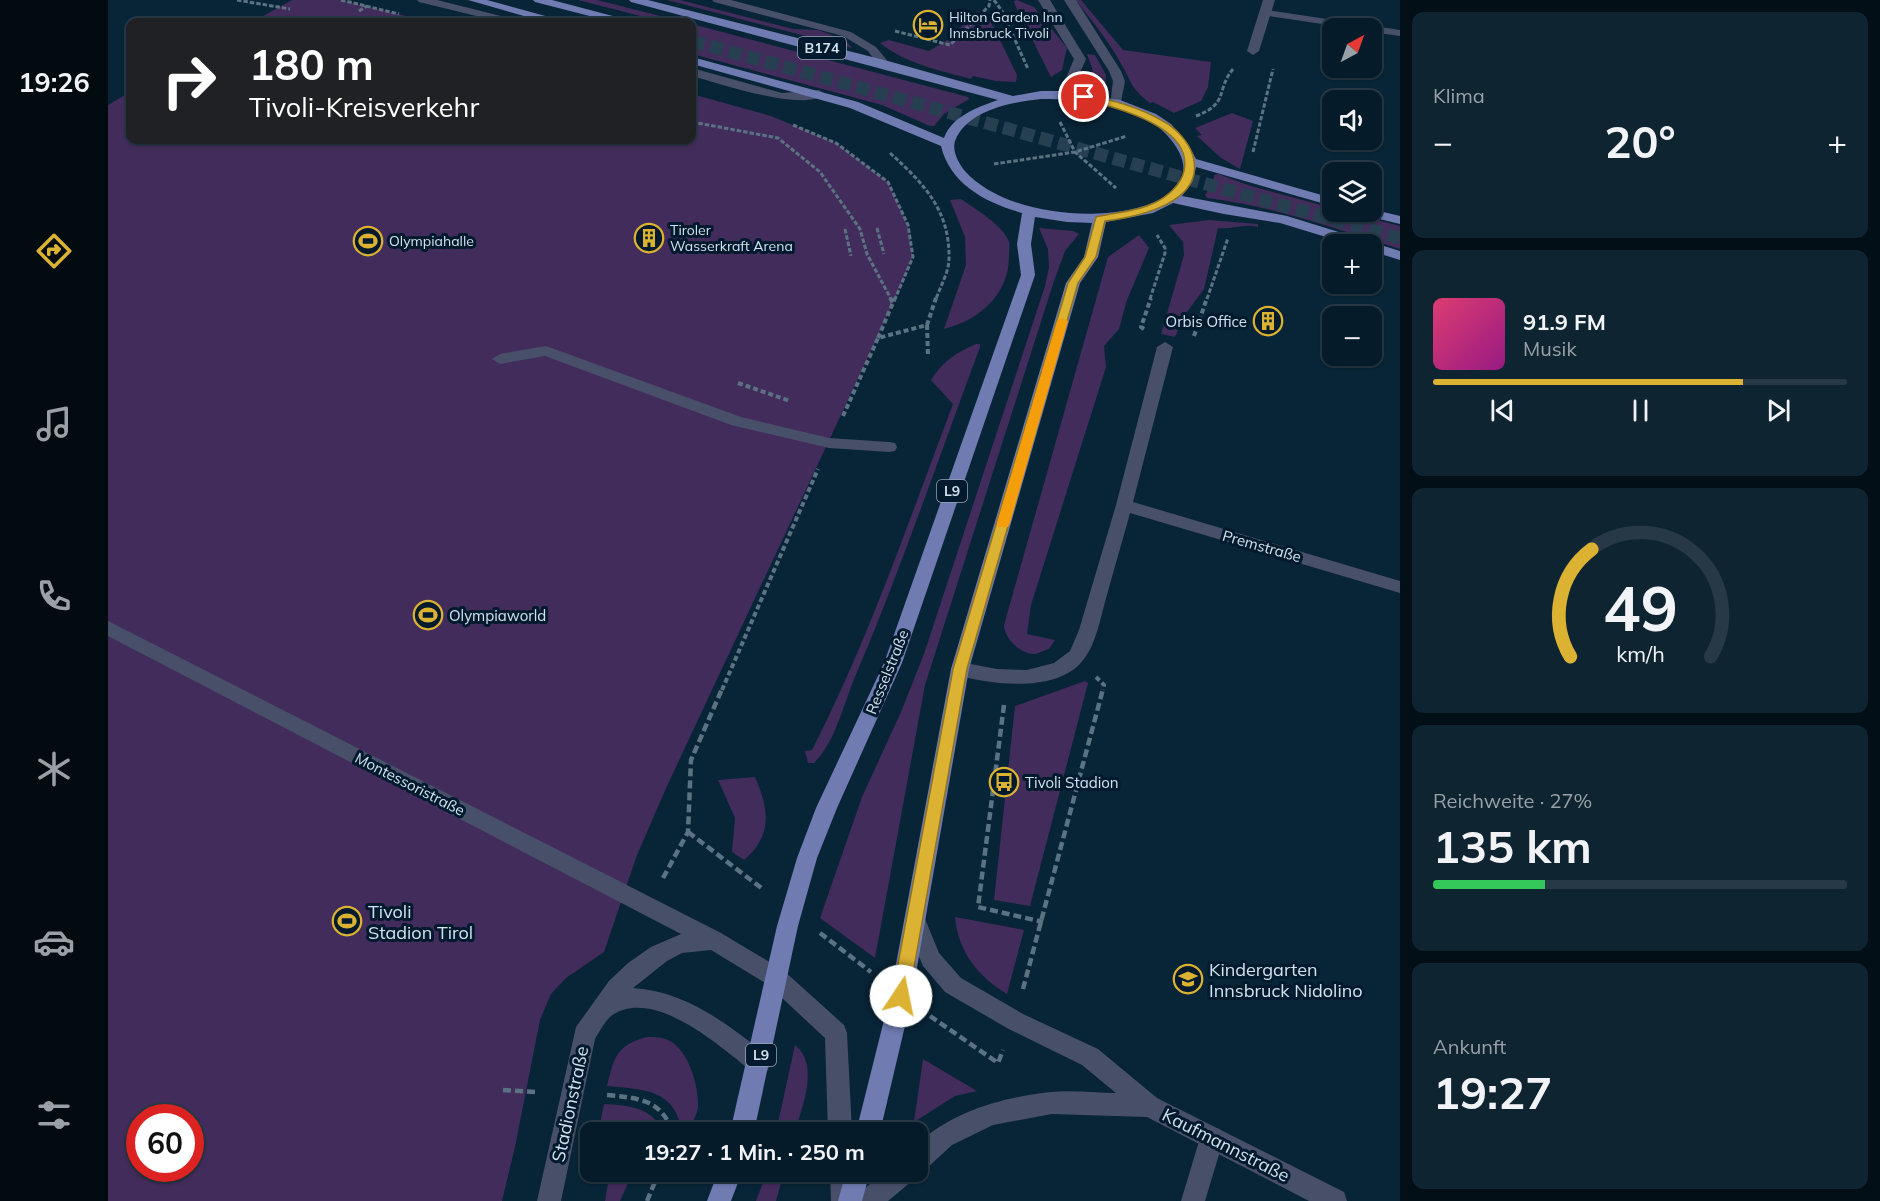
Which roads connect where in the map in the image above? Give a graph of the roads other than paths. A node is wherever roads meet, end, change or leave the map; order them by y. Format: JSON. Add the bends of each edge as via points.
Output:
{"nodes":[{"id":1,"x":423,"y":0,"type":"edge"},
{"id":2,"x":474,"y":0,"type":"edge"},
{"id":3,"x":539,"y":0,"type":"edge"},
{"id":4,"x":635,"y":0,"type":"edge"},
{"id":5,"x":718,"y":0,"type":"edge"},
{"id":6,"x":1044,"y":0,"type":"edge"},
{"id":7,"x":1070,"y":0,"type":"edge"},
{"id":8,"x":1269,"y":0,"type":"edge"},
{"id":9,"x":1266,"y":13,"type":"junction"},
{"id":10,"x":497,"y":18,"type":"edge"},
{"id":11,"x":541,"y":18,"type":"edge"},
{"id":12,"x":609,"y":18,"type":"edge"},
{"id":13,"x":1322,"y":22,"type":"edge"},
{"id":14,"x":1382,"y":31,"type":"edge"},
{"id":15,"x":1400,"y":33,"type":"edge"},
{"id":16,"x":1252,"y":51,"type":"road end"},
{"id":17,"x":696,"y":61,"type":"edge"},
{"id":18,"x":884,"y":64,"type":"junction"},
{"id":19,"x":696,"y":73,"type":"edge"},
{"id":20,"x":819,"y":94,"type":"junction"},
{"id":21,"x":1065,"y":95,"type":"junction"},
{"id":22,"x":1009,"y":99,"type":"junction"},
{"id":23,"x":1116,"y":104,"type":"junction"},
{"id":24,"x":948,"y":144,"type":"junction"},
{"id":25,"x":1190,"y":161,"type":"junction"},
{"id":26,"x":1171,"y":198,"type":"junction"},
{"id":27,"x":1322,"y":199,"type":"edge"},
{"id":28,"x":1029,"y":211,"type":"junction"},
{"id":29,"x":1382,"y":216,"type":"edge"},
{"id":30,"x":1100,"y":219,"type":"junction"},
{"id":31,"x":1400,"y":220,"type":"edge"},
{"id":32,"x":1330,"y":234,"type":"edge"},
{"id":33,"x":1382,"y":250,"type":"edge"},
{"id":34,"x":1400,"y":256,"type":"edge"},
{"id":35,"x":1165,"y":346,"type":"road end"},
{"id":36,"x":500,"y":359,"type":"dead end"},
{"id":37,"x":889,"y":447,"type":"dead end"},
{"id":38,"x":1124,"y":505,"type":"junction"},
{"id":39,"x":1400,"y":587,"type":"edge"},
{"id":40,"x":108,"y":628,"type":"edge"},
{"id":41,"x":960,"y":669,"type":"junction"},
{"id":42,"x":915,"y":921,"type":"junction"},
{"id":43,"x":713,"y":940,"type":"junction"},
{"id":44,"x":775,"y":977,"type":"junction"},
{"id":45,"x":600,"y":1011,"type":"junction"},
{"id":46,"x":759,"y":1063,"type":"junction"},
{"id":47,"x":1149,"y":1106,"type":"junction"},
{"id":48,"x":744,"y":1122,"type":"edge"},
{"id":49,"x":840,"y":1122,"type":"edge"},
{"id":50,"x":871,"y":1122,"type":"edge"},
{"id":51,"x":1212,"y":1138,"type":"junction"},
{"id":52,"x":928,"y":1150,"type":"edge"},
{"id":53,"x":726,"y":1182,"type":"edge"},
{"id":54,"x":842,"y":1182,"type":"edge"},
{"id":55,"x":855,"y":1182,"type":"edge"},
{"id":56,"x":891,"y":1182,"type":"edge"},
{"id":57,"x":549,"y":1201,"type":"edge"},
{"id":58,"x":719,"y":1201,"type":"edge"},
{"id":59,"x":843,"y":1201,"type":"edge"},
{"id":60,"x":850,"y":1201,"type":"edge"},
{"id":61,"x":869,"y":1201,"type":"edge"},
{"id":62,"x":1193,"y":1201,"type":"edge"},
{"id":63,"x":1335,"y":1201,"type":"edge"}],
"edges":[{"from":1,"to":10,"type":"street"},
{"from":2,"to":11,"type":"main road"},
{"from":3,"to":12,"type":"main road"},
{"from":4,"to":18,"type":"main road","number":"B174"},
{"from":5,"to":18,"type":"street","via":[[847,34],[872,49]]},
{"from":6,"to":21,"type":"street","via":[[1080,59]]},
{"from":7,"to":23,"type":"street","via":[[1115,71],[1119,81]]},
{"from":8,"to":9,"type":"street"},
{"from":9,"to":13,"type":"street"},
{"from":9,"to":16,"type":"street"},
{"from":14,"to":15,"type":"street"},
{"from":17,"to":20,"type":"main road"},
{"from":18,"to":22,"type":"main road","number":"B174"},
{"from":19,"to":20,"type":"street","via":[[782,97]]},
{"from":20,"to":24,"type":"main road"},
{"from":21,"to":22,"type":"main road","number":"B174"},
{"from":21,"to":23,"type":"main road","number":"B174"},
{"from":22,"to":24,"type":"main road","number":"B174","via":[[965,118]]},
{"from":23,"to":25,"type":"main road","number":"B174","via":[[1161,123],[1181,142]]},
{"from":24,"to":28,"type":"main road","via":[[949,156],[968,182],[995,199]]},
{"from":25,"to":26,"type":"main road","via":[[1187,179]]},
{"from":25,"to":27,"type":"main road"},
{"from":26,"to":30,"type":"main road","via":[[1131,215]]},
{"from":26,"to":32,"type":"main road","via":[[1282,219]]},
{"from":28,"to":30,"type":"main road"},
{"from":28,"to":44,"type":"main road","name":"Resselstraße","number":"L9","via":[[1024,244],[1028,276],[893,663],[807,857]]},
{"from":29,"to":31,"type":"main road"},
{"from":30,"to":41,"type":"main road","via":[[1090,257],[1073,283]]},
{"from":33,"to":34,"type":"main road"},
{"from":35,"to":38,"type":"street"},
{"from":36,"to":37,"type":"street","via":[[546,351],[737,421],[830,443]]},
{"from":38,"to":39,"type":"street","name":"Premstraße"},
{"from":38,"to":41,"type":"street","via":[[1088,630],[1077,655],[1060,669],[1027,677]]},
{"from":40,"to":43,"type":"street","name":"Montessoristraße"},
{"from":41,"to":42,"type":"main road"},
{"from":42,"to":47,"type":"street","via":[[931,958],[953,985],[1015,1021],[1090,1057]]},
{"from":42,"to":50,"type":"main road"},
{"from":43,"to":44,"type":"street"},
{"from":43,"to":45,"type":"street","name":"Stadionstraße","via":[[680,944],[659,954],[617,988]]},
{"from":44,"to":46,"type":"main road","name":"Resselstraße","number":"L9"},
{"from":44,"to":49,"type":"street","via":[[836,1033]]},
{"from":45,"to":46,"type":"street","via":[[630,998],[661,1002],[699,1020]]},
{"from":45,"to":57,"type":"street","name":"Stadionstraße","via":[[584,1035]]},
{"from":46,"to":48,"type":"main road","name":"Resselstraße","number":"L9"},
{"from":47,"to":51,"type":"street","name":"Kaufmannstraße"},
{"from":47,"to":52,"type":"street","via":[[1052,1103],[991,1114],[943,1137]]},
{"from":51,"to":62,"type":"street"},
{"from":51,"to":63,"type":"street","name":"Kaufmannstraße"},
{"from":53,"to":58,"type":"main road"},
{"from":54,"to":59,"type":"street"},
{"from":55,"to":60,"type":"main road"},
{"from":56,"to":61,"type":"street"}]}
